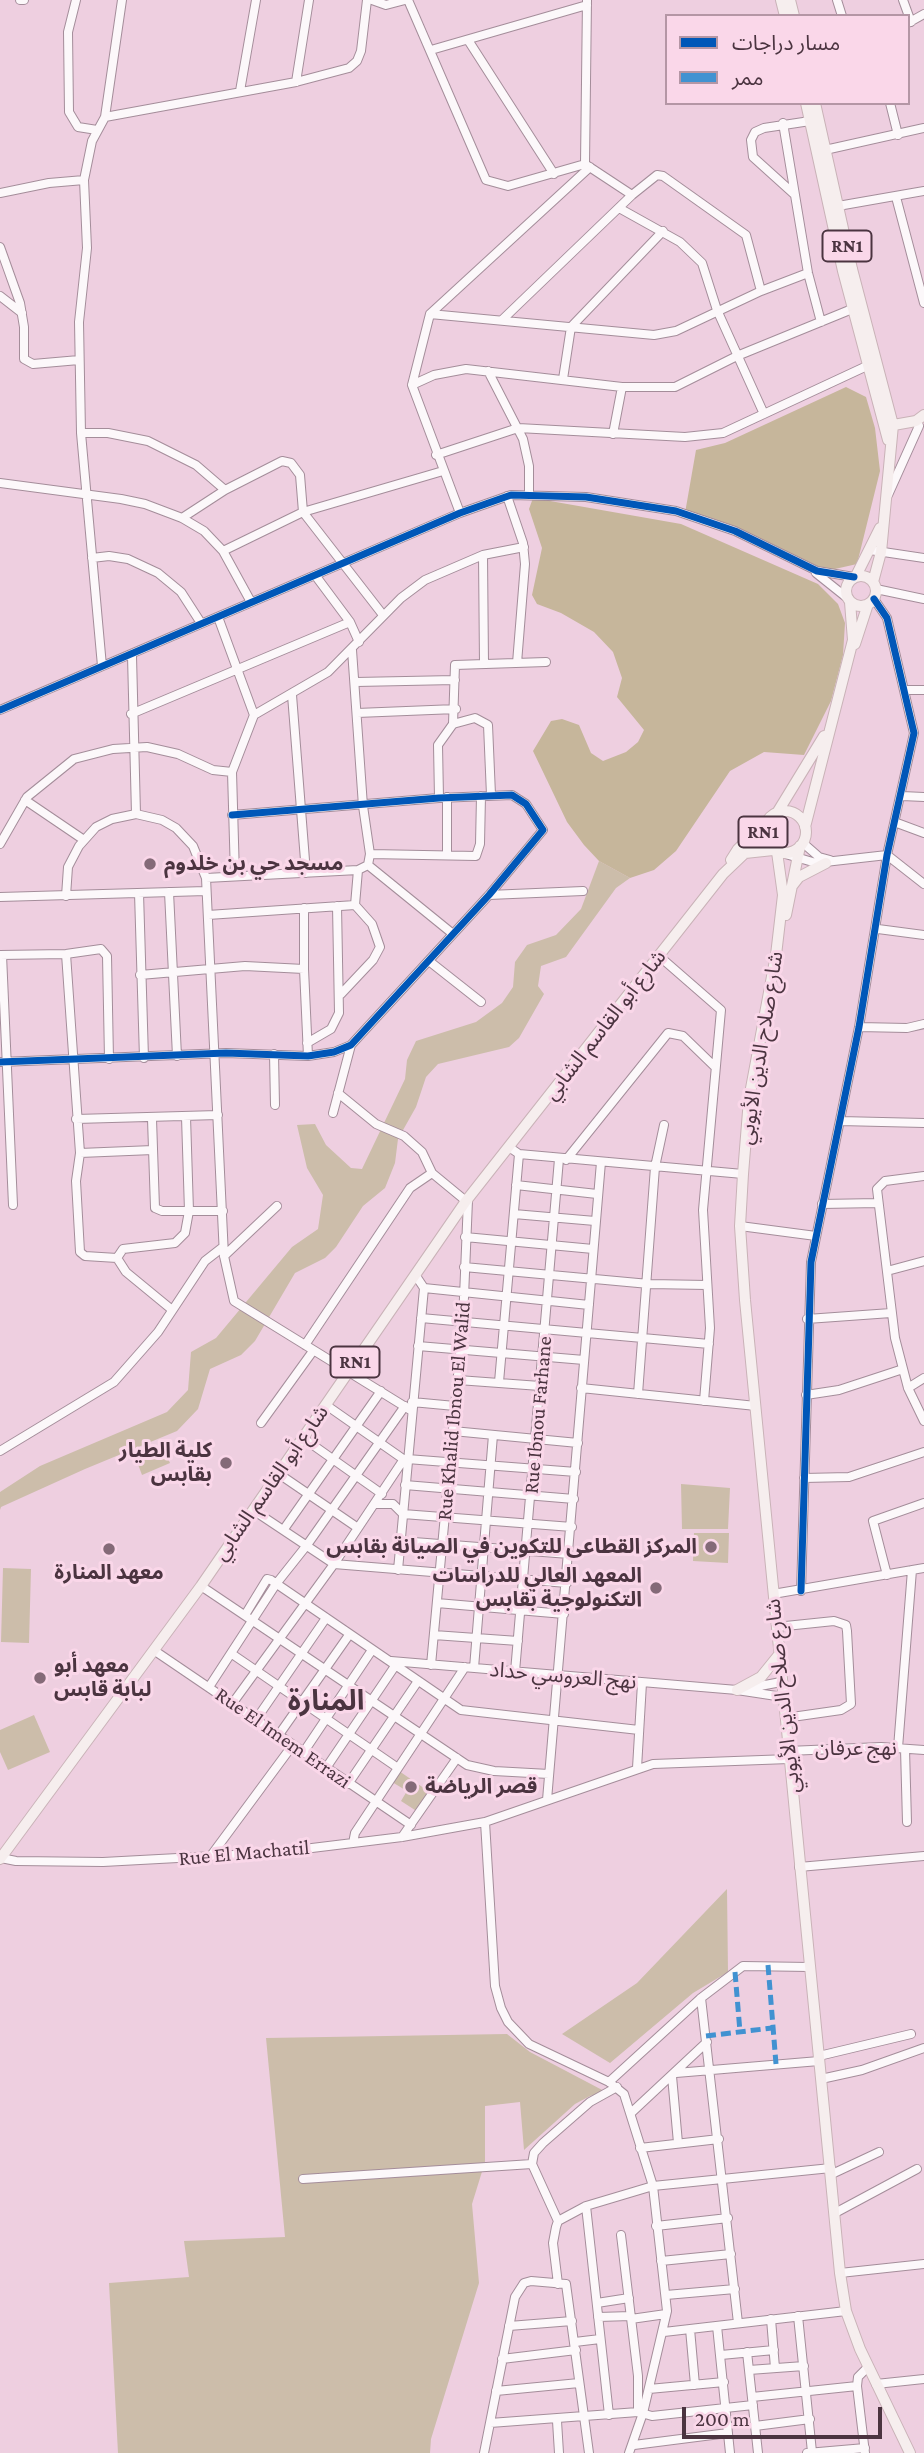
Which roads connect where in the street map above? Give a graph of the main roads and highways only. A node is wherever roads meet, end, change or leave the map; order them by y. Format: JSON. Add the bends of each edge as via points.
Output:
{"nodes":[{"id":1,"x":806,"y":105,"type":"edge"},
{"id":2,"x":815,"y":105,"type":"edge"},
{"id":3,"x":858,"y":307,"type":"junction"},
{"id":4,"x":922,"y":420,"type":"edge"},
{"id":5,"x":889,"y":426,"type":"junction"},
{"id":6,"x":876,"y":551,"type":"junction"},
{"id":7,"x":855,"y":576,"type":"junction"},
{"id":8,"x":873,"y":594,"type":"junction"},
{"id":9,"x":848,"y":599,"type":"junction"},
{"id":10,"x":850,"y":653,"type":"junction"},
{"id":11,"x":835,"y":715,"type":"junction"},
{"id":12,"x":823,"y":755,"type":"junction"},
{"id":13,"x":803,"y":774,"type":"junction"},
{"id":14,"x":777,"y":813,"type":"junction"},
{"id":15,"x":766,"y":823,"type":"junction"},
{"id":16,"x":805,"y":827,"type":"junction"},
{"id":17,"x":802,"y":844,"type":"junction"},
{"id":18,"x":777,"y":851,"type":"junction"},
{"id":19,"x":826,"y":863,"type":"road end"},
{"id":20,"x":723,"y":874,"type":"junction"},
{"id":21,"x":792,"y":886,"type":"junction"},
{"id":22,"x":779,"y":926,"type":"junction"},
{"id":23,"x":778,"y":1656,"type":"junction"},
{"id":24,"x":737,"y":1690,"type":"road end"},
{"id":25,"x":1,"y":1859,"type":"edge"},
{"id":26,"x":910,"y":2453,"type":"edge"}],
"edges":[{"from":1,"to":3,"type":"main road","number":"RN1"},
{"from":2,"to":3,"type":"main road","number":"RN1"},
{"from":3,"to":5,"type":"main road","number":"RN1"},
{"from":3,"to":5,"type":"main road","number":"RN1","via":[[869,365]]},
{"from":4,"to":5,"type":"main road"},
{"from":5,"to":6,"type":"main road","number":"RN1","via":[[887,498]]},
{"from":6,"to":7,"type":"main road","number":"RN1"},
{"from":6,"to":8,"type":"main road","number":"RN1"},
{"from":7,"to":8,"type":"main road","via":[[867,577]]},
{"from":7,"to":9,"type":"main road","number":"RN1","via":[[845,588]]},
{"from":8,"to":9,"type":"main road","via":[[858,606]]},
{"from":8,"to":10,"type":"main road","number":"RN1"},
{"from":9,"to":10,"type":"main road","number":"RN1","via":[[853,627]]},
{"from":10,"to":11,"type":"main road","number":"RN1"},
{"from":11,"to":12,"type":"main road","number":"RN1"},
{"from":11,"to":13,"type":"main road","number":"RN1"},
{"from":12,"to":13,"type":"main road"},
{"from":12,"to":16,"type":"main road","number":"RN1"},
{"from":13,"to":14,"type":"main road","number":"RN1"},
{"from":14,"to":15,"type":"main road","number":"RN1"},
{"from":14,"to":16,"type":"main road","number":"RN1","via":[[794,814]]},
{"from":15,"to":18,"type":"main road","number":"RN1","via":[[764,838]]},
{"from":15,"to":20,"type":"main road","name":"شارع أبو القاسم الشابي","number":"RN1","via":[[737,849]]},
{"from":16,"to":17,"type":"main road","number":"RN1"},
{"from":17,"to":18,"type":"main road","number":"RN1","via":[[792,852]]},
{"from":17,"to":21,"type":"main road","name":"شارع صلاح الدين الأيوبي"},
{"from":18,"to":20,"type":"main road","name":"شارع أبو القاسم الشابي","number":"RN1","via":[[745,853]]},
{"from":18,"to":22,"type":"main road","name":"شارع صلاح الدين الأيوبي","via":[[783,883]]},
{"from":19,"to":21,"type":"main road","via":[[799,877]]},
{"from":20,"to":25,"type":"main road","name":"شارع أبو القاسم الشابي","number":"RN1","via":[[467,1200],[201,1587]]},
{"from":21,"to":22,"type":"main road","name":"شارع صلاح الدين الأيوبي"},
{"from":22,"to":23,"type":"main road","name":"شارع صلاح الدين الأيوبي","via":[[751,1090],[740,1226]]},
{"from":23,"to":24,"type":"main road","via":[[761,1677]]},
{"from":23,"to":26,"type":"main road","name":"شارع صلاح الدين الأيوبي","via":[[846,2311]]}]}
